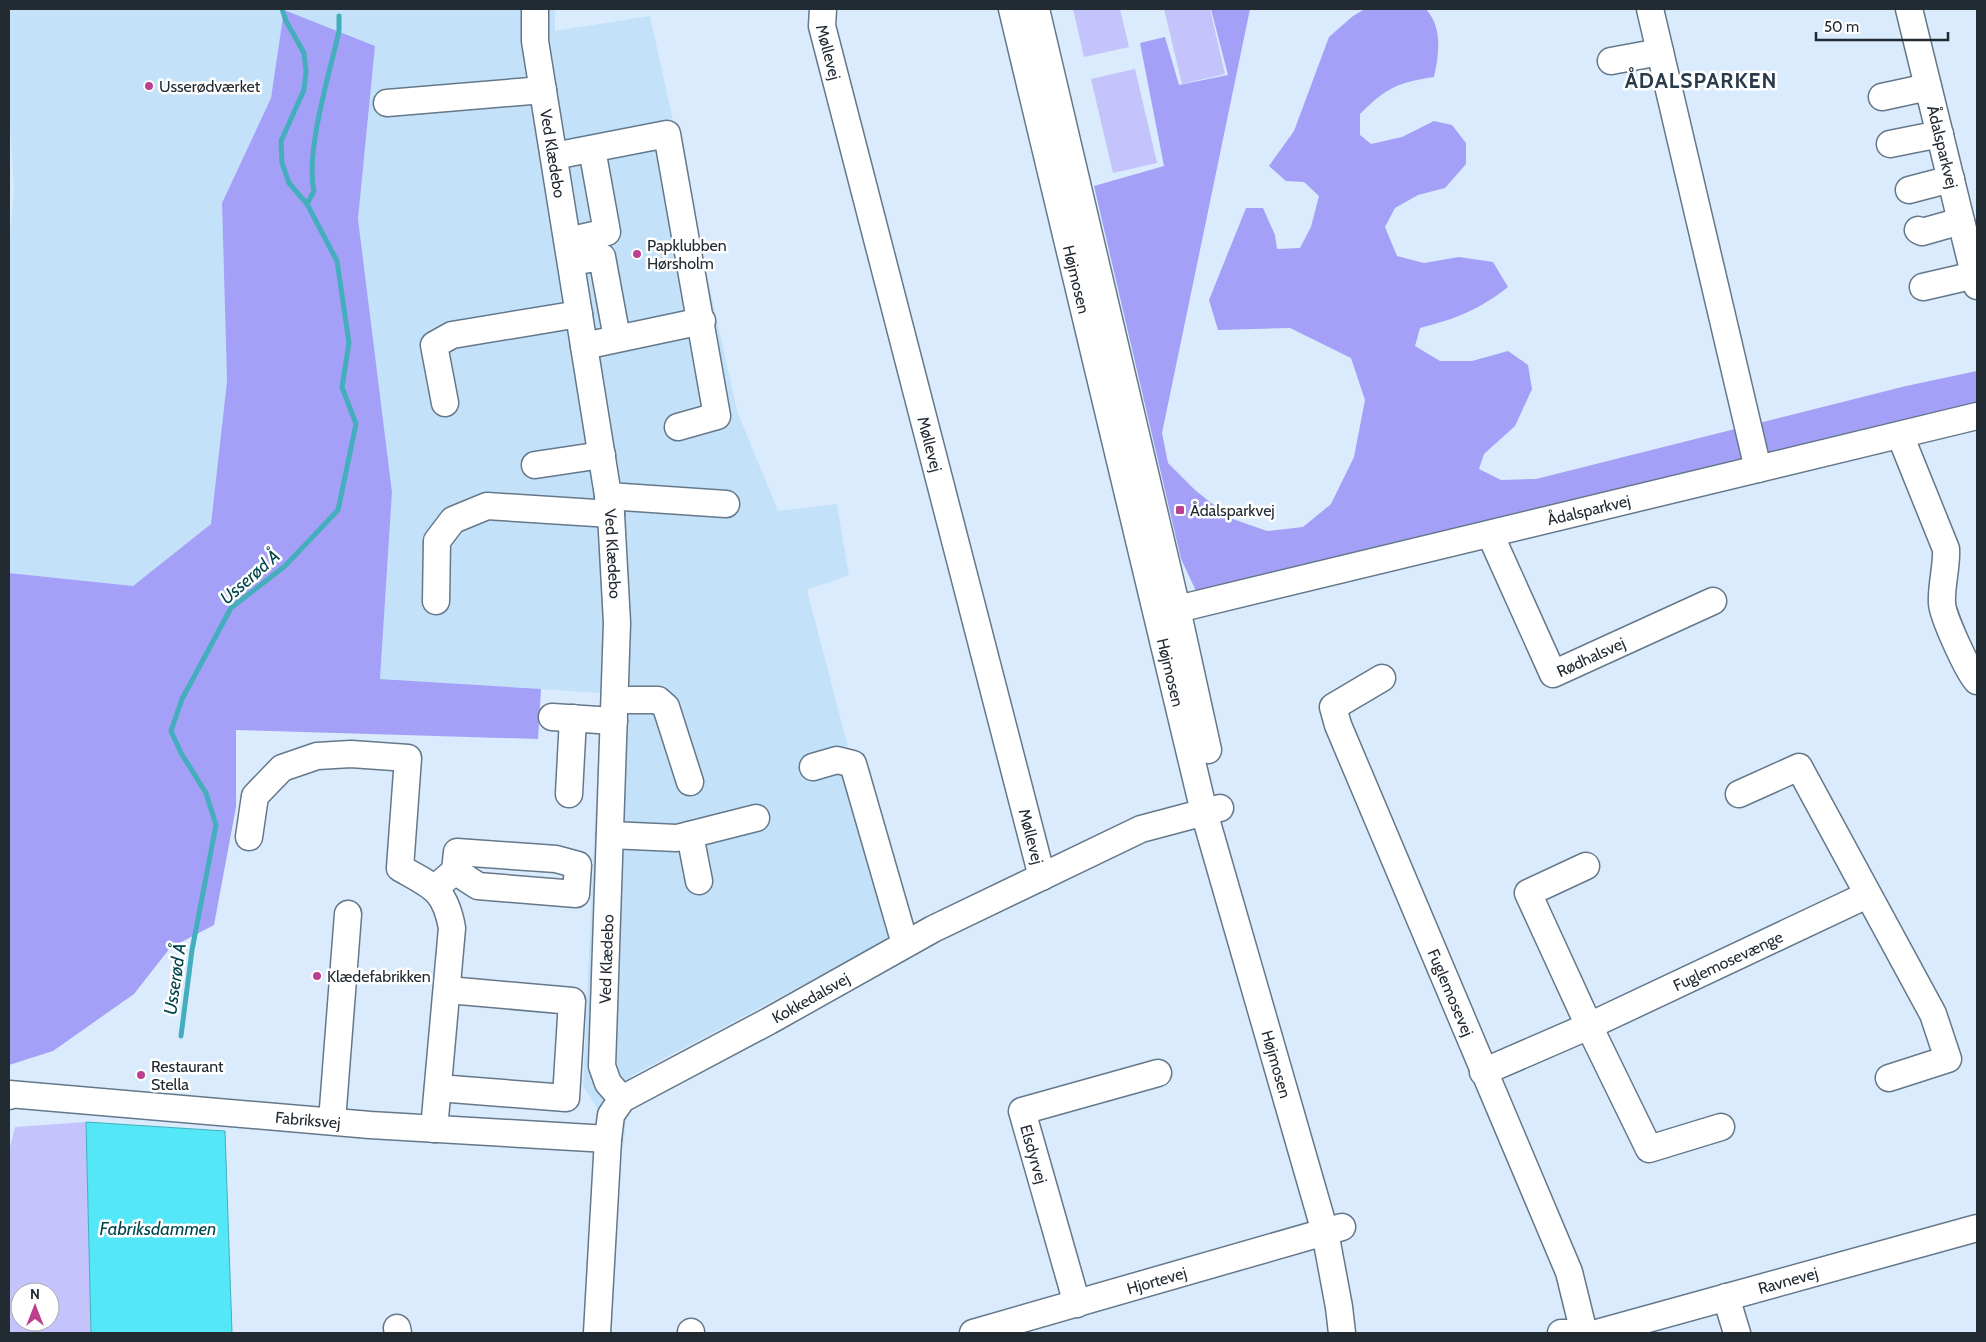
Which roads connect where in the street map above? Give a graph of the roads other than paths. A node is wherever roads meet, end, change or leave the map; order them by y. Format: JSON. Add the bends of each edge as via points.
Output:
{"nodes":[{"id":1,"x":535,"y":9,"type":"edge"},
{"id":2,"x":823,"y":9,"type":"edge"},
{"id":3,"x":1012,"y":9,"type":"edge"},
{"id":4,"x":1036,"y":9,"type":"edge"},
{"id":5,"x":1650,"y":9,"type":"edge"},
{"id":6,"x":1909,"y":9,"type":"edge"},
{"id":7,"x":1660,"y":52,"type":"junction"},
{"id":8,"x":1610,"y":61,"type":"dead end"},
{"id":9,"x":1928,"y":86,"type":"junction"},
{"id":10,"x":543,"y":90,"type":"junction"},
{"id":11,"x":1882,"y":97,"type":"dead end"},
{"id":12,"x":386,"y":103,"type":"dead end"},
{"id":13,"x":1940,"y":134,"type":"junction"},
{"id":14,"x":1890,"y":144,"type":"dead end"},
{"id":15,"x":592,"y":149,"type":"junction"},
{"id":16,"x":554,"y":156,"type":"junction"},
{"id":17,"x":1951,"y":179,"type":"junction"},
{"id":18,"x":1909,"y":190,"type":"dead end"},
{"id":19,"x":1961,"y":221,"type":"junction"},
{"id":20,"x":1918,"y":230,"type":"dead end"},
{"id":21,"x":569,"y":251,"type":"junction"},
{"id":22,"x":1976,"y":280,"type":"edge"},
{"id":23,"x":1923,"y":287,"type":"dead end"},
{"id":24,"x":580,"y":314,"type":"junction"},
{"id":25,"x":702,"y":321,"type":"junction"},
{"id":26,"x":617,"y":338,"type":"junction"},
{"id":27,"x":584,"y":346,"type":"junction"},
{"id":28,"x":445,"y":403,"type":"dead end"},
{"id":29,"x":1977,"y":416,"type":"edge"},
{"id":30,"x":678,"y":427,"type":"dead end"},
{"id":31,"x":1900,"y":435,"type":"junction"},
{"id":32,"x":602,"y":455,"type":"junction"},
{"id":33,"x":535,"y":465,"type":"dead end"},
{"id":34,"x":1758,"y":468,"type":"junction"},
{"id":35,"x":726,"y":504,"type":"dead end"},
{"id":36,"x":610,"y":505,"type":"junction"},
{"id":37,"x":1490,"y":534,"type":"junction"},
{"id":38,"x":1713,"y":601,"type":"dead end"},
{"id":39,"x":436,"y":602,"type":"dead end"},
{"id":40,"x":1167,"y":611,"type":"junction"},
{"id":41,"x":1382,"y":678,"type":"dead end"},
{"id":42,"x":1977,"y":681,"type":"edge"},
{"id":43,"x":614,"y":710,"type":"junction"},
{"id":44,"x":813,"y":767,"type":"dead end"},
{"id":45,"x":690,"y":782,"type":"dead end"},
{"id":46,"x":569,"y":794,"type":"dead end"},
{"id":47,"x":1739,"y":794,"type":"dead end"},
{"id":48,"x":1212,"y":810,"type":"junction"},
{"id":49,"x":756,"y":818,"type":"dead end"},
{"id":50,"x":610,"y":835,"type":"junction"},
{"id":51,"x":690,"y":835,"type":"junction"},
{"id":52,"x":249,"y":837,"type":"dead end"},
{"id":53,"x":1586,"y":866,"type":"dead end"},
{"id":54,"x":455,"y":871,"type":"dead end"},
{"id":55,"x":1042,"y":877,"type":"junction"},
{"id":56,"x":699,"y":881,"type":"dead end"},
{"id":57,"x":435,"y":888,"type":"junction"},
{"id":58,"x":1867,"y":895,"type":"junction"},
{"id":59,"x":348,"y":914,"type":"dead end"},
{"id":60,"x":905,"y":944,"type":"junction"},
{"id":61,"x":448,"y":990,"type":"junction"},
{"id":62,"x":1589,"y":1026,"type":"junction"},
{"id":63,"x":1483,"y":1072,"type":"junction"},
{"id":64,"x":1158,"y":1073,"type":"dead end"},
{"id":65,"x":1889,"y":1078,"type":"dead end"},
{"id":66,"x":438,"y":1088,"type":"junction"},
{"id":67,"x":9,"y":1095,"type":"edge"},
{"id":68,"x":622,"y":1099,"type":"junction"},
{"id":69,"x":332,"y":1121,"type":"junction"},
{"id":70,"x":1721,"y":1127,"type":"dead end"},
{"id":71,"x":434,"y":1129,"type":"junction"},
{"id":72,"x":608,"y":1139,"type":"junction"},
{"id":73,"x":1977,"y":1228,"type":"edge"},
{"id":74,"x":1333,"y":1230,"type":"junction"},
{"id":75,"x":1726,"y":1297,"type":"junction"},
{"id":76,"x":1077,"y":1304,"type":"junction"},
{"id":77,"x":597,"y":1333,"type":"edge"},
{"id":78,"x":973,"y":1333,"type":"edge"},
{"id":79,"x":1342,"y":1333,"type":"edge"},
{"id":80,"x":1360,"y":1333,"type":"edge"},
{"id":81,"x":1562,"y":1333,"type":"edge"},
{"id":82,"x":1572,"y":1333,"type":"edge"},
{"id":83,"x":1584,"y":1333,"type":"edge"},
{"id":84,"x":1597,"y":1333,"type":"edge"},
{"id":85,"x":1737,"y":1333,"type":"edge"}],
"edges":[{"from":1,"to":10,"type":"street","name":"Ved Klædebo","via":[[535,41]]},
{"from":2,"to":55,"type":"street","name":"Møllevej","via":[[822,26]]},
{"from":3,"to":40,"type":"street","name":"Højmosen"},
{"from":4,"to":40,"type":"street","name":"Højmosen"},
{"from":5,"to":7,"type":"street"},
{"from":6,"to":9,"type":"street","name":"Ådalsparkvej"},
{"from":7,"to":8,"type":"street"},
{"from":7,"to":34,"type":"street"},
{"from":9,"to":11,"type":"street"},
{"from":9,"to":13,"type":"street","name":"Ådalsparkvej"},
{"from":10,"to":12,"type":"street"},
{"from":10,"to":16,"type":"street","name":"Ved Klædebo"},
{"from":13,"to":14,"type":"street"},
{"from":13,"to":17,"type":"street","name":"Ådalsparkvej"},
{"from":15,"to":16,"type":"street"},
{"from":15,"to":21,"type":"street","via":[[607,232]]},
{"from":15,"to":25,"type":"street","via":[[667,134]]},
{"from":16,"to":21,"type":"street","name":"Ved Klædebo"},
{"from":17,"to":18,"type":"street"},
{"from":17,"to":19,"type":"street","name":"Ådalsparkvej"},
{"from":19,"to":20,"type":"street","via":[[1922,232]]},
{"from":19,"to":22,"type":"street","name":"Ådalsparkvej"},
{"from":21,"to":24,"type":"street","name":"Ved Klædebo"},
{"from":21,"to":26,"type":"street","via":[[602,257]]},
{"from":22,"to":23,"type":"street"},
{"from":24,"to":27,"type":"street","name":"Ved Klædebo"},
{"from":24,"to":28,"type":"street","via":[[452,335],[434,345]]},
{"from":25,"to":26,"type":"street"},
{"from":25,"to":30,"type":"street","via":[[717,416]]},
{"from":26,"to":27,"type":"street"},
{"from":27,"to":32,"type":"street","name":"Ved Klædebo"},
{"from":29,"to":31,"type":"street","name":"Ådalsparkvej"},
{"from":31,"to":34,"type":"street","name":"Ådalsparkvej"},
{"from":31,"to":42,"type":"street","via":[[1946,549],[1942,605],[1963,657]]},
{"from":32,"to":33,"type":"street"},
{"from":32,"to":36,"type":"street","name":"Ved Klædebo"},
{"from":34,"to":37,"type":"street","name":"Ådalsparkvej"},
{"from":35,"to":36,"type":"street"},
{"from":36,"to":39,"type":"street","via":[[487,506],[453,520],[437,541]]},
{"from":36,"to":43,"type":"street","name":"Ved Klædebo","via":[[617,623]]},
{"from":37,"to":38,"type":"street","name":"Rødhalsvej","via":[[1553,674]]},
{"from":37,"to":40,"type":"street","name":"Ådalsparkvej"},
{"from":40,"to":48,"type":"street","name":"Højmosen"},
{"from":41,"to":63,"type":"street","name":"Fuglemosevej","via":[[1333,707]]},
{"from":43,"to":45,"type":"street","via":[[658,700],[666,707]]},
{"from":43,"to":46,"type":"street","via":[[563,718]]},
{"from":43,"to":50,"type":"street","name":"Ved Klædebo"},
{"from":44,"to":60,"type":"street","via":[[837,760],[853,764]]},
{"from":47,"to":58,"type":"street","via":[[1799,767]]},
{"from":48,"to":55,"type":"street","name":"Kokkedalsvej","via":[[1141,829]]},
{"from":48,"to":74,"type":"street","name":"Højmosen"},
{"from":49,"to":51,"type":"street"},
{"from":50,"to":51,"type":"street","via":[[677,838]]},
{"from":50,"to":68,"type":"street","name":"Ved Klædebo","via":[[602,1066],[608,1083]]},
{"from":51,"to":56,"type":"street"},
{"from":52,"to":57,"type":"street","via":[[255,796],[282,768],[317,756],[351,754],[408,758],[400,868]]},
{"from":53,"to":62,"type":"street","via":[[1528,893]]},
{"from":54,"to":57,"type":"street"},
{"from":55,"to":60,"type":"street","name":"Kokkedalsvej"},
{"from":57,"to":61,"type":"street","via":[[449,907],[452,928]]},
{"from":58,"to":62,"type":"street","name":"Fuglemosevænge"},
{"from":58,"to":65,"type":"street","via":[[1934,1014],[1948,1060]]},
{"from":59,"to":69,"type":"street"},
{"from":60,"to":68,"type":"street","name":"Kokkedalsvej"},
{"from":61,"to":66,"type":"street"},
{"from":61,"to":66,"type":"street","via":[[572,1001],[566,1098]]},
{"from":62,"to":63,"type":"street","name":"Fuglemosevænge"},
{"from":62,"to":70,"type":"street","via":[[1649,1149]]},
{"from":63,"to":83,"type":"street","name":"Fuglemosevej","via":[[1569,1272]]},
{"from":64,"to":76,"type":"street","name":"Elsdyrvej","via":[[1022,1111]]},
{"from":66,"to":71,"type":"street"},
{"from":67,"to":69,"type":"street","name":"Fabriksvej"},
{"from":68,"to":72,"type":"street","via":[[611,1115]]},
{"from":69,"to":71,"type":"street","name":"Fabriksvej"},
{"from":71,"to":72,"type":"street","name":"Fabriksvej"},
{"from":72,"to":77,"type":"street"},
{"from":73,"to":75,"type":"street","name":"Ravnevej"},
{"from":74,"to":76,"type":"street","name":"Hjortevej"},
{"from":74,"to":79,"type":"street","name":"Højmosen"},
{"from":74,"to":80,"type":"street","name":"Højmosen"},
{"from":75,"to":84,"type":"street","name":"Ravnevej"},
{"from":75,"to":85,"type":"street"},
{"from":76,"to":78,"type":"street","name":"Hjortevej"},
{"from":81,"to":82,"type":"street"}]}
